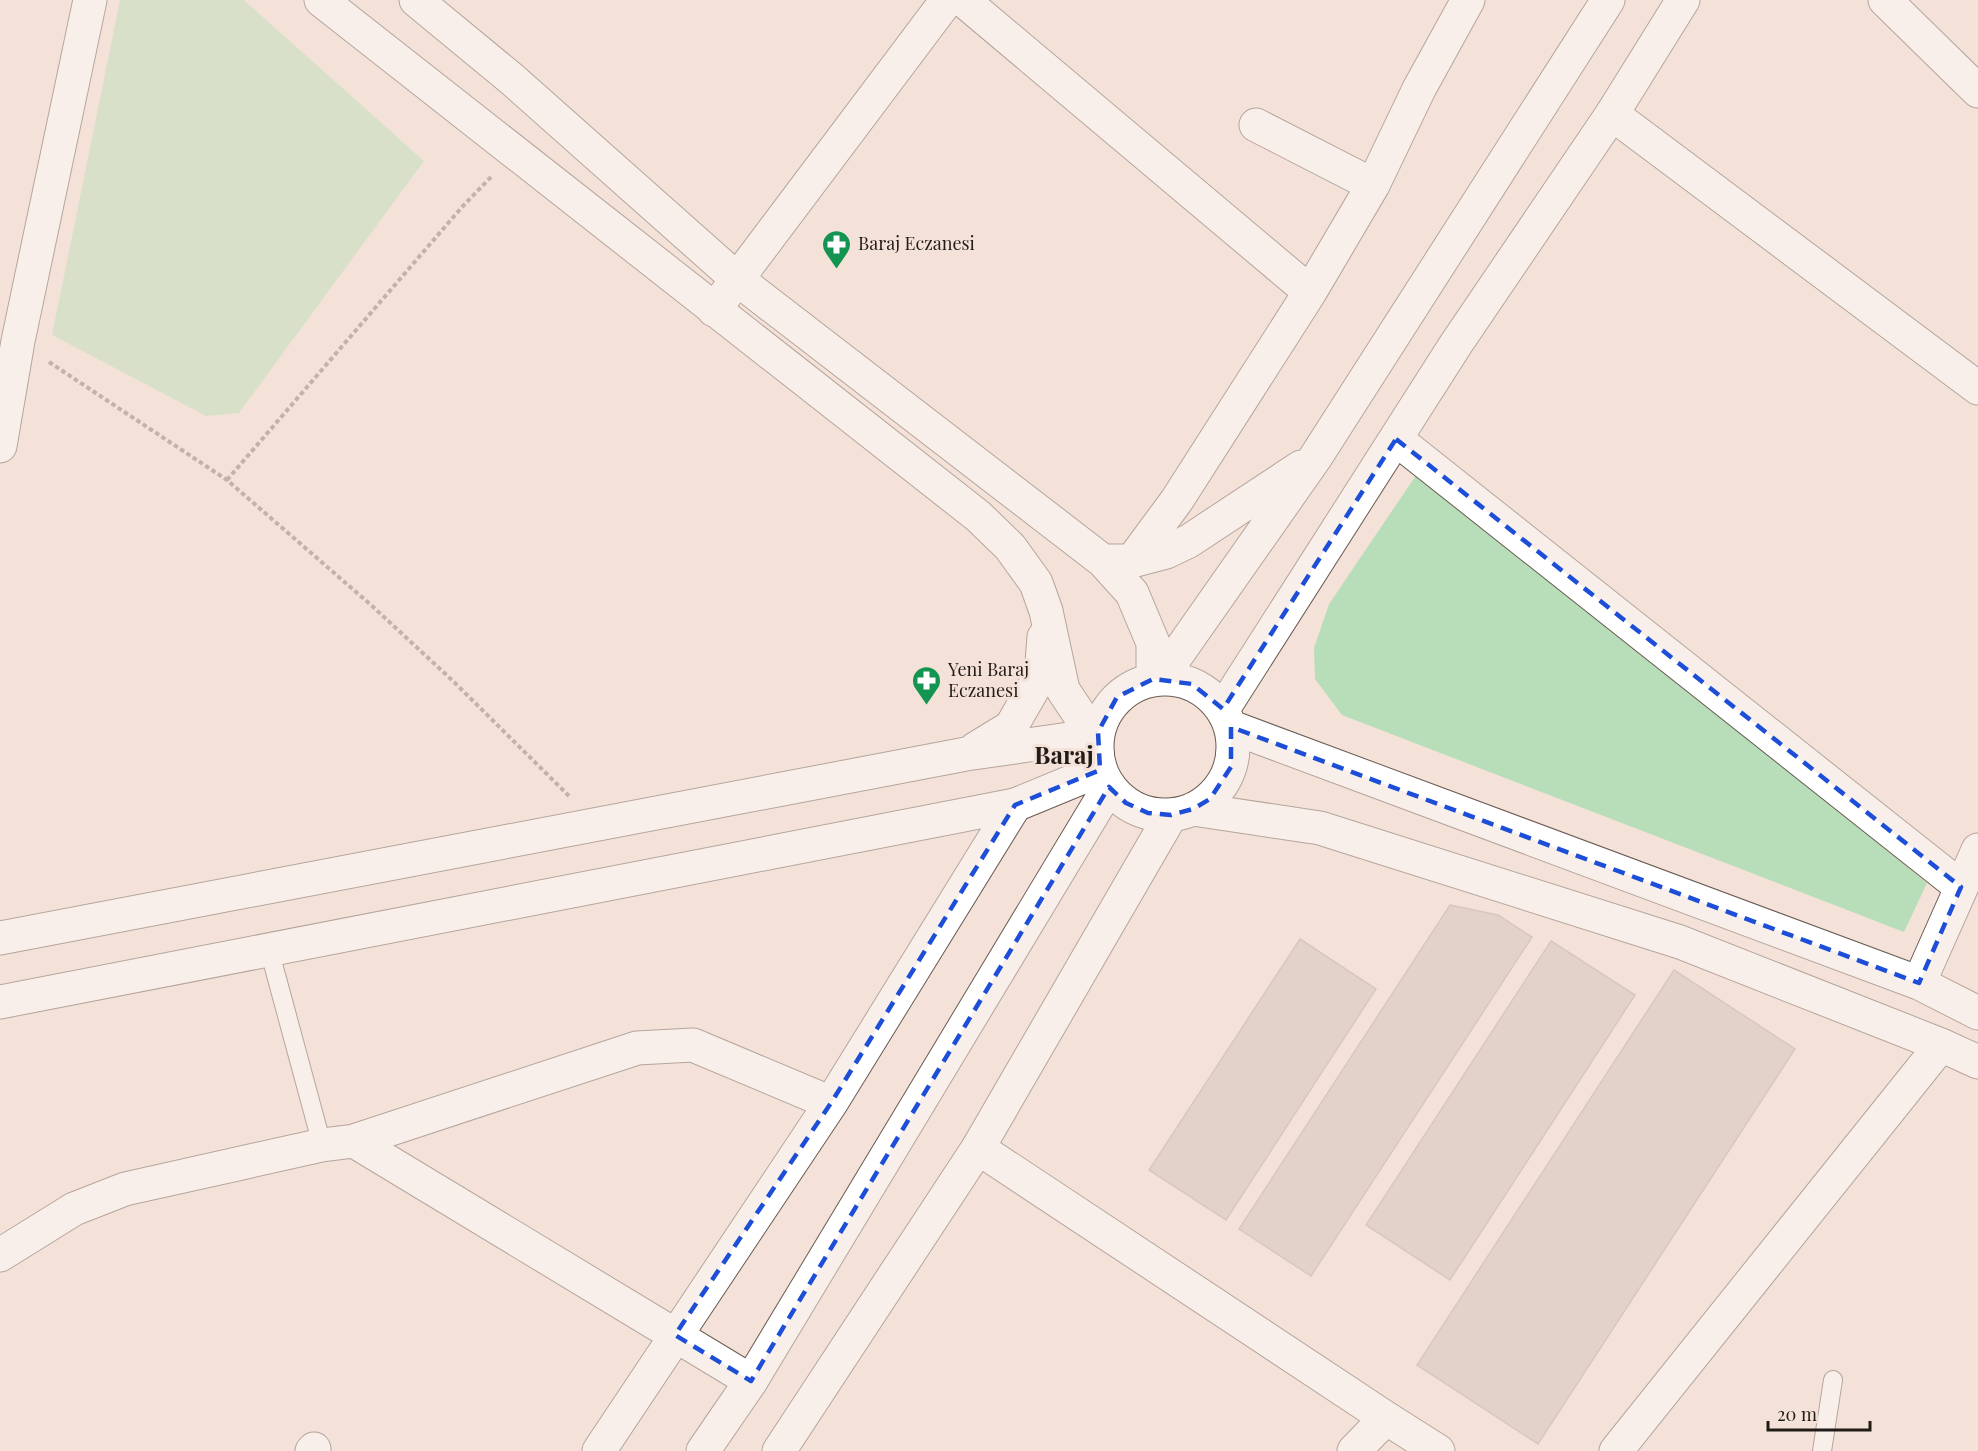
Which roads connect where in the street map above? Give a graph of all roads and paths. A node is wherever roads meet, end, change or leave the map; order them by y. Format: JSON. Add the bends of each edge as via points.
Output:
{"nodes":[{"id":1,"x":90,"y":0,"type":"edge"},
{"id":2,"x":321,"y":0,"type":"edge"},
{"id":3,"x":416,"y":0,"type":"edge"},
{"id":4,"x":947,"y":0,"type":"edge"},
{"id":5,"x":963,"y":0,"type":"edge"},
{"id":6,"x":1468,"y":0,"type":"edge"},
{"id":7,"x":1608,"y":0,"type":"edge"},
{"id":8,"x":1683,"y":0,"type":"edge"},
{"id":9,"x":1885,"y":0,"type":"edge"},
{"id":10,"x":1978,"y":91,"type":"edge"},
{"id":11,"x":1611,"y":114,"type":"junction"},
{"id":12,"x":1256,"y":125,"type":"dead end"},
{"id":13,"x":514,"y":153,"type":"junction"},
{"id":14,"x":1373,"y":185,"type":"junction"},
{"id":15,"x":737,"y":279,"type":"junction"},
{"id":16,"x":1310,"y":291,"type":"junction"},
{"id":17,"x":714,"y":310,"type":"junction"},
{"id":18,"x":18,"y":341,"type":"junction"},
{"id":19,"x":1978,"y":388,"type":"edge"},
{"id":20,"x":1396,"y":439,"type":"junction"},
{"id":21,"x":0,"y":446,"type":"edge"},
{"id":22,"x":1315,"y":458,"type":"junction"},
{"id":23,"x":227,"y":480,"type":"junction"},
{"id":24,"x":1118,"y":561,"type":"junction"},
{"id":25,"x":1046,"y":611,"type":"junction"},
{"id":26,"x":1157,"y":679,"type":"junction"},
{"id":27,"x":1227,"y":718,"type":"junction"},
{"id":28,"x":1097,"y":734,"type":"junction"},
{"id":29,"x":966,"y":754,"type":"junction"},
{"id":30,"x":1105,"y":778,"type":"junction"},
{"id":31,"x":1015,"y":805,"type":"junction"},
{"id":32,"x":1182,"y":812,"type":"junction"},
{"id":33,"x":596,"y":823,"type":"junction"},
{"id":34,"x":1978,"y":850,"type":"edge"},
{"id":35,"x":1960,"y":888,"type":"junction"},
{"id":36,"x":0,"y":938,"type":"edge"},
{"id":37,"x":268,"y":949,"type":"junction"},
{"id":38,"x":1919,"y":983,"type":"junction"},
{"id":39,"x":0,"y":1002,"type":"edge"},
{"id":40,"x":1978,"y":1012,"type":"edge"},
{"id":41,"x":1941,"y":1045,"type":"junction"},
{"id":42,"x":1978,"y":1062,"type":"edge"},
{"id":43,"x":831,"y":1102,"type":"junction"},
{"id":44,"x":354,"y":1141,"type":"junction"},
{"id":45,"x":322,"y":1145,"type":"junction"},
{"id":46,"x":978,"y":1148,"type":"junction"},
{"id":47,"x":0,"y":1255,"type":"edge"},
{"id":48,"x":675,"y":1335,"type":"junction"},
{"id":49,"x":1833,"y":1380,"type":"dead end"},
{"id":50,"x":751,"y":1381,"type":"junction"},
{"id":51,"x":1386,"y":1418,"type":"junction"},
{"id":52,"x":599,"y":1451,"type":"edge"},
{"id":53,"x":703,"y":1451,"type":"edge"},
{"id":54,"x":778,"y":1451,"type":"edge"},
{"id":55,"x":1354,"y":1451,"type":"edge"},
{"id":56,"x":1438,"y":1451,"type":"edge"},
{"id":57,"x":1616,"y":1451,"type":"edge"},
{"id":58,"x":1822,"y":1451,"type":"edge"}],
"edges":[{"from":1,"to":18,"type":"street"},
{"from":2,"to":13,"type":"street"},
{"from":3,"to":15,"type":"street","via":[[513,80]]},
{"from":4,"to":15,"type":"street"},
{"from":5,"to":16,"type":"street"},
{"from":6,"to":14,"type":"street"},
{"from":7,"to":22,"type":"street"},
{"from":8,"to":11,"type":"street"},
{"from":9,"to":10,"type":"street"},
{"from":11,"to":19,"type":"street"},
{"from":11,"to":20,"type":"street"},
{"from":12,"to":14,"type":"street"},
{"from":13,"to":17,"type":"street"},
{"from":13,"to":23,"type":"path","via":[[462,207]]},
{"from":14,"to":16,"type":"street"},
{"from":15,"to":17,"type":"street"},
{"from":15,"to":24,"type":"street"},
{"from":16,"to":24,"type":"street","via":[[1177,500]]},
{"from":17,"to":25,"type":"street","via":[[978,516],[1011,547],[1036,583]]},
{"from":18,"to":21,"type":"street"},
{"from":18,"to":23,"type":"path"},
{"from":20,"to":27,"type":"street"},
{"from":20,"to":35,"type":"street"},
{"from":22,"to":24,"type":"street","via":[[1189,541],[1166,552]]},
{"from":22,"to":26,"type":"street"},
{"from":23,"to":33,"type":"path","via":[[371,604]]},
{"from":24,"to":26,"type":"street","via":[[1153,643]]},
{"from":25,"to":28,"type":"street","via":[[1063,690]]},
{"from":25,"to":29,"type":"street","via":[[1041,675],[1011,727]]},
{"from":26,"to":27,"type":"street","via":[[1173,678],[1192,684],[1209,694]]},
{"from":26,"to":28,"type":"street","via":[[1133,685],[1117,697]]},
{"from":27,"to":32,"type":"street","via":[[1234,747],[1223,784],[1210,799]]},
{"from":27,"to":38,"type":"street"},
{"from":28,"to":29,"type":"street"},
{"from":28,"to":30,"type":"street","via":[[1097,751]]},
{"from":29,"to":33,"type":"street"},
{"from":30,"to":31,"type":"street"},
{"from":30,"to":32,"type":"street","via":[[1126,803],[1148,813]]},
{"from":30,"to":50,"type":"street"},
{"from":31,"to":37,"type":"street"},
{"from":31,"to":43,"type":"street"},
{"from":32,"to":41,"type":"street","via":[[1320,828],[1680,942]]},
{"from":32,"to":46,"type":"street"},
{"from":33,"to":36,"type":"street"},
{"from":34,"to":35,"type":"street"},
{"from":35,"to":38,"type":"street"},
{"from":37,"to":39,"type":"street"},
{"from":37,"to":45,"type":"lane"},
{"from":38,"to":40,"type":"street"},
{"from":41,"to":42,"type":"street"},
{"from":41,"to":57,"type":"street"},
{"from":43,"to":44,"type":"street","via":[[693,1045],[637,1048]]},
{"from":43,"to":48,"type":"street"},
{"from":44,"to":45,"type":"street"},
{"from":44,"to":48,"type":"street"},
{"from":45,"to":47,"type":"street","via":[[125,1189],[74,1209]]},
{"from":46,"to":51,"type":"street"},
{"from":46,"to":54,"type":"street"},
{"from":48,"to":50,"type":"street"},
{"from":48,"to":52,"type":"street"},
{"from":49,"to":58,"type":"lane"},
{"from":50,"to":53,"type":"street"},
{"from":51,"to":55,"type":"street"},
{"from":51,"to":56,"type":"street"}]}
